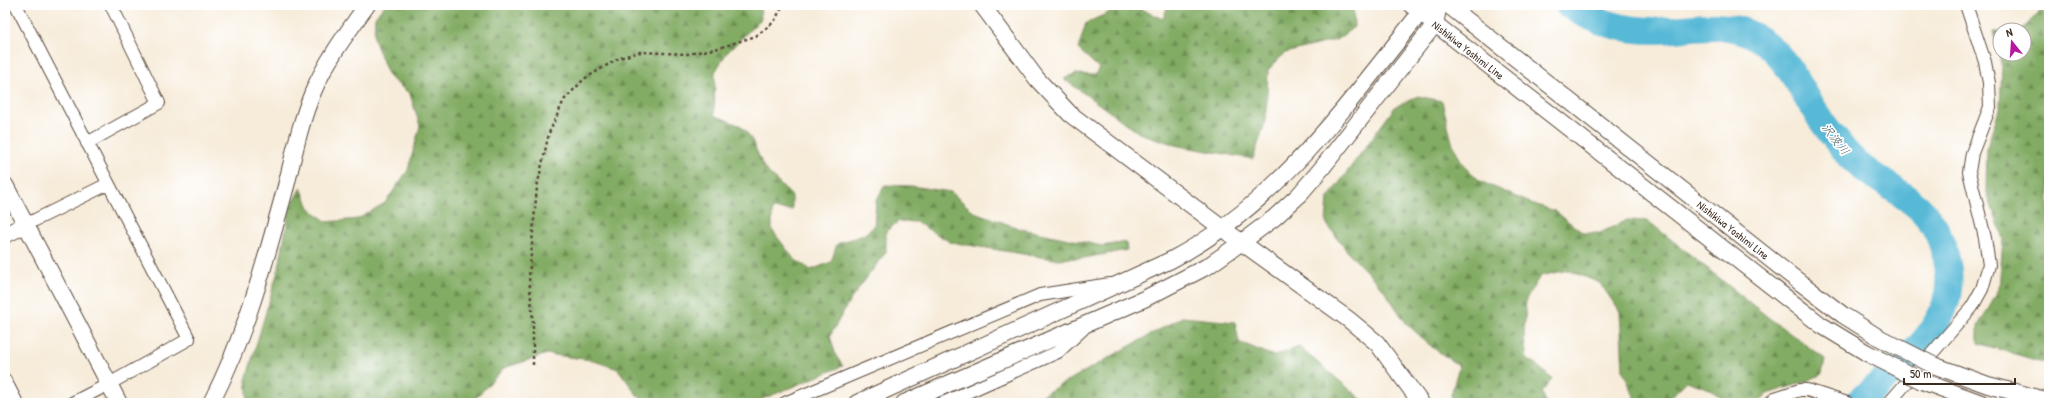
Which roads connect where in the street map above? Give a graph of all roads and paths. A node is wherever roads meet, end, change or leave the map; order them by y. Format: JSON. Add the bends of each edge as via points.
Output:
{"nodes":[{"id":1,"x":16,"y":5,"type":"edge"},
{"id":2,"x":110,"y":5,"type":"edge"},
{"id":3,"x":367,"y":5,"type":"edge"},
{"id":4,"x":783,"y":5,"type":"edge"},
{"id":5,"x":982,"y":5,"type":"edge"},
{"id":6,"x":1440,"y":5,"type":"edge"},
{"id":7,"x":1448,"y":5,"type":"edge"},
{"id":8,"x":1966,"y":5,"type":"edge"},
{"id":9,"x":1421,"y":8,"type":"edge"},
{"id":10,"x":1435,"y":24,"type":"junction"},
{"id":11,"x":87,"y":143,"type":"junction"},
{"id":12,"x":108,"y":184,"type":"junction"},
{"id":13,"x":5,"y":185,"type":"edge"},
{"id":14,"x":25,"y":225,"type":"junction"},
{"id":15,"x":1222,"y":229,"type":"junction"},
{"id":16,"x":5,"y":235,"type":"edge"},
{"id":17,"x":1242,"y":242,"type":"junction"},
{"id":18,"x":1121,"y":283,"type":"junction"},
{"id":19,"x":1091,"y":321,"type":"junction"},
{"id":20,"x":533,"y":365,"type":"dead end"},
{"id":21,"x":5,"y":380,"type":"edge"},
{"id":22,"x":109,"y":384,"type":"junction"},
{"id":23,"x":2049,"y":401,"type":"edge"},
{"id":24,"x":1846,"y":402,"type":"edge"},
{"id":25,"x":17,"y":403,"type":"edge"},
{"id":26,"x":72,"y":403,"type":"edge"},
{"id":27,"x":119,"y":403,"type":"edge"},
{"id":28,"x":211,"y":403,"type":"edge"},
{"id":29,"x":784,"y":403,"type":"edge"},
{"id":30,"x":857,"y":403,"type":"edge"},
{"id":31,"x":904,"y":403,"type":"edge"},
{"id":32,"x":943,"y":403,"type":"edge"},
{"id":33,"x":1421,"y":403,"type":"edge"},
{"id":34,"x":1770,"y":403,"type":"edge"},
{"id":35,"x":1889,"y":403,"type":"edge"},
{"id":36,"x":1981,"y":403,"type":"edge"}],
"edges":[{"from":1,"to":11,"type":"street"},
{"from":2,"to":11,"type":"street","via":[[159,103]]},
{"from":3,"to":28,"type":"street","via":[[332,56],[313,92],[297,136],[286,185],[245,323]]},
{"from":4,"to":20,"type":"path","via":[[774,22],[756,36],[719,48],[688,54],[640,52],[619,58],[584,79],[564,100],[549,133],[537,187],[529,277]]},
{"from":5,"to":15,"type":"street","via":[[1037,79],[1070,114]]},
{"from":6,"to":10,"type":"street"},
{"from":7,"to":23,"type":"street","name":"Nishikiwa Yoshimi Line","bridge":true,"via":[[1843,315],[1933,366],[1988,385]]},
{"from":8,"to":35,"type":"street","via":[[1985,62],[1989,84],[1990,107],[1972,153],[1969,172],[1989,265],[1982,289],[1972,307]]},
{"from":9,"to":10,"type":"street","name":"Nishikiwa Yoshimi Line"},
{"from":9,"to":15,"type":"street","via":[[1316,142],[1280,180]]},
{"from":10,"to":17,"type":"street","via":[[1298,196]]},
{"from":10,"to":36,"type":"street","name":"Nishikiwa Yoshimi Line","bridge":true,"via":[[1821,324],[1867,353],[1922,381]]},
{"from":11,"to":12,"type":"street"},
{"from":12,"to":14,"type":"street"},
{"from":12,"to":22,"type":"street","via":[[189,339]]},
{"from":13,"to":14,"type":"street"},
{"from":14,"to":16,"type":"street"},
{"from":14,"to":22,"type":"street"},
{"from":15,"to":17,"type":"street"},
{"from":15,"to":18,"type":"street","via":[[1191,249]]},
{"from":17,"to":19,"type":"street","via":[[1208,266],[1178,282]]},
{"from":17,"to":33,"type":"street","via":[[1348,319],[1377,344]]},
{"from":18,"to":29,"type":"street","via":[[1040,294]]},
{"from":18,"to":30,"type":"street"},
{"from":19,"to":31,"type":"street"},
{"from":19,"to":32,"type":"street","via":[[1058,352]]},
{"from":21,"to":25,"type":"street"},
{"from":22,"to":26,"type":"street"},
{"from":22,"to":27,"type":"street"},
{"from":24,"to":34,"type":"street","via":[[1800,390],[1775,398]]}]}
